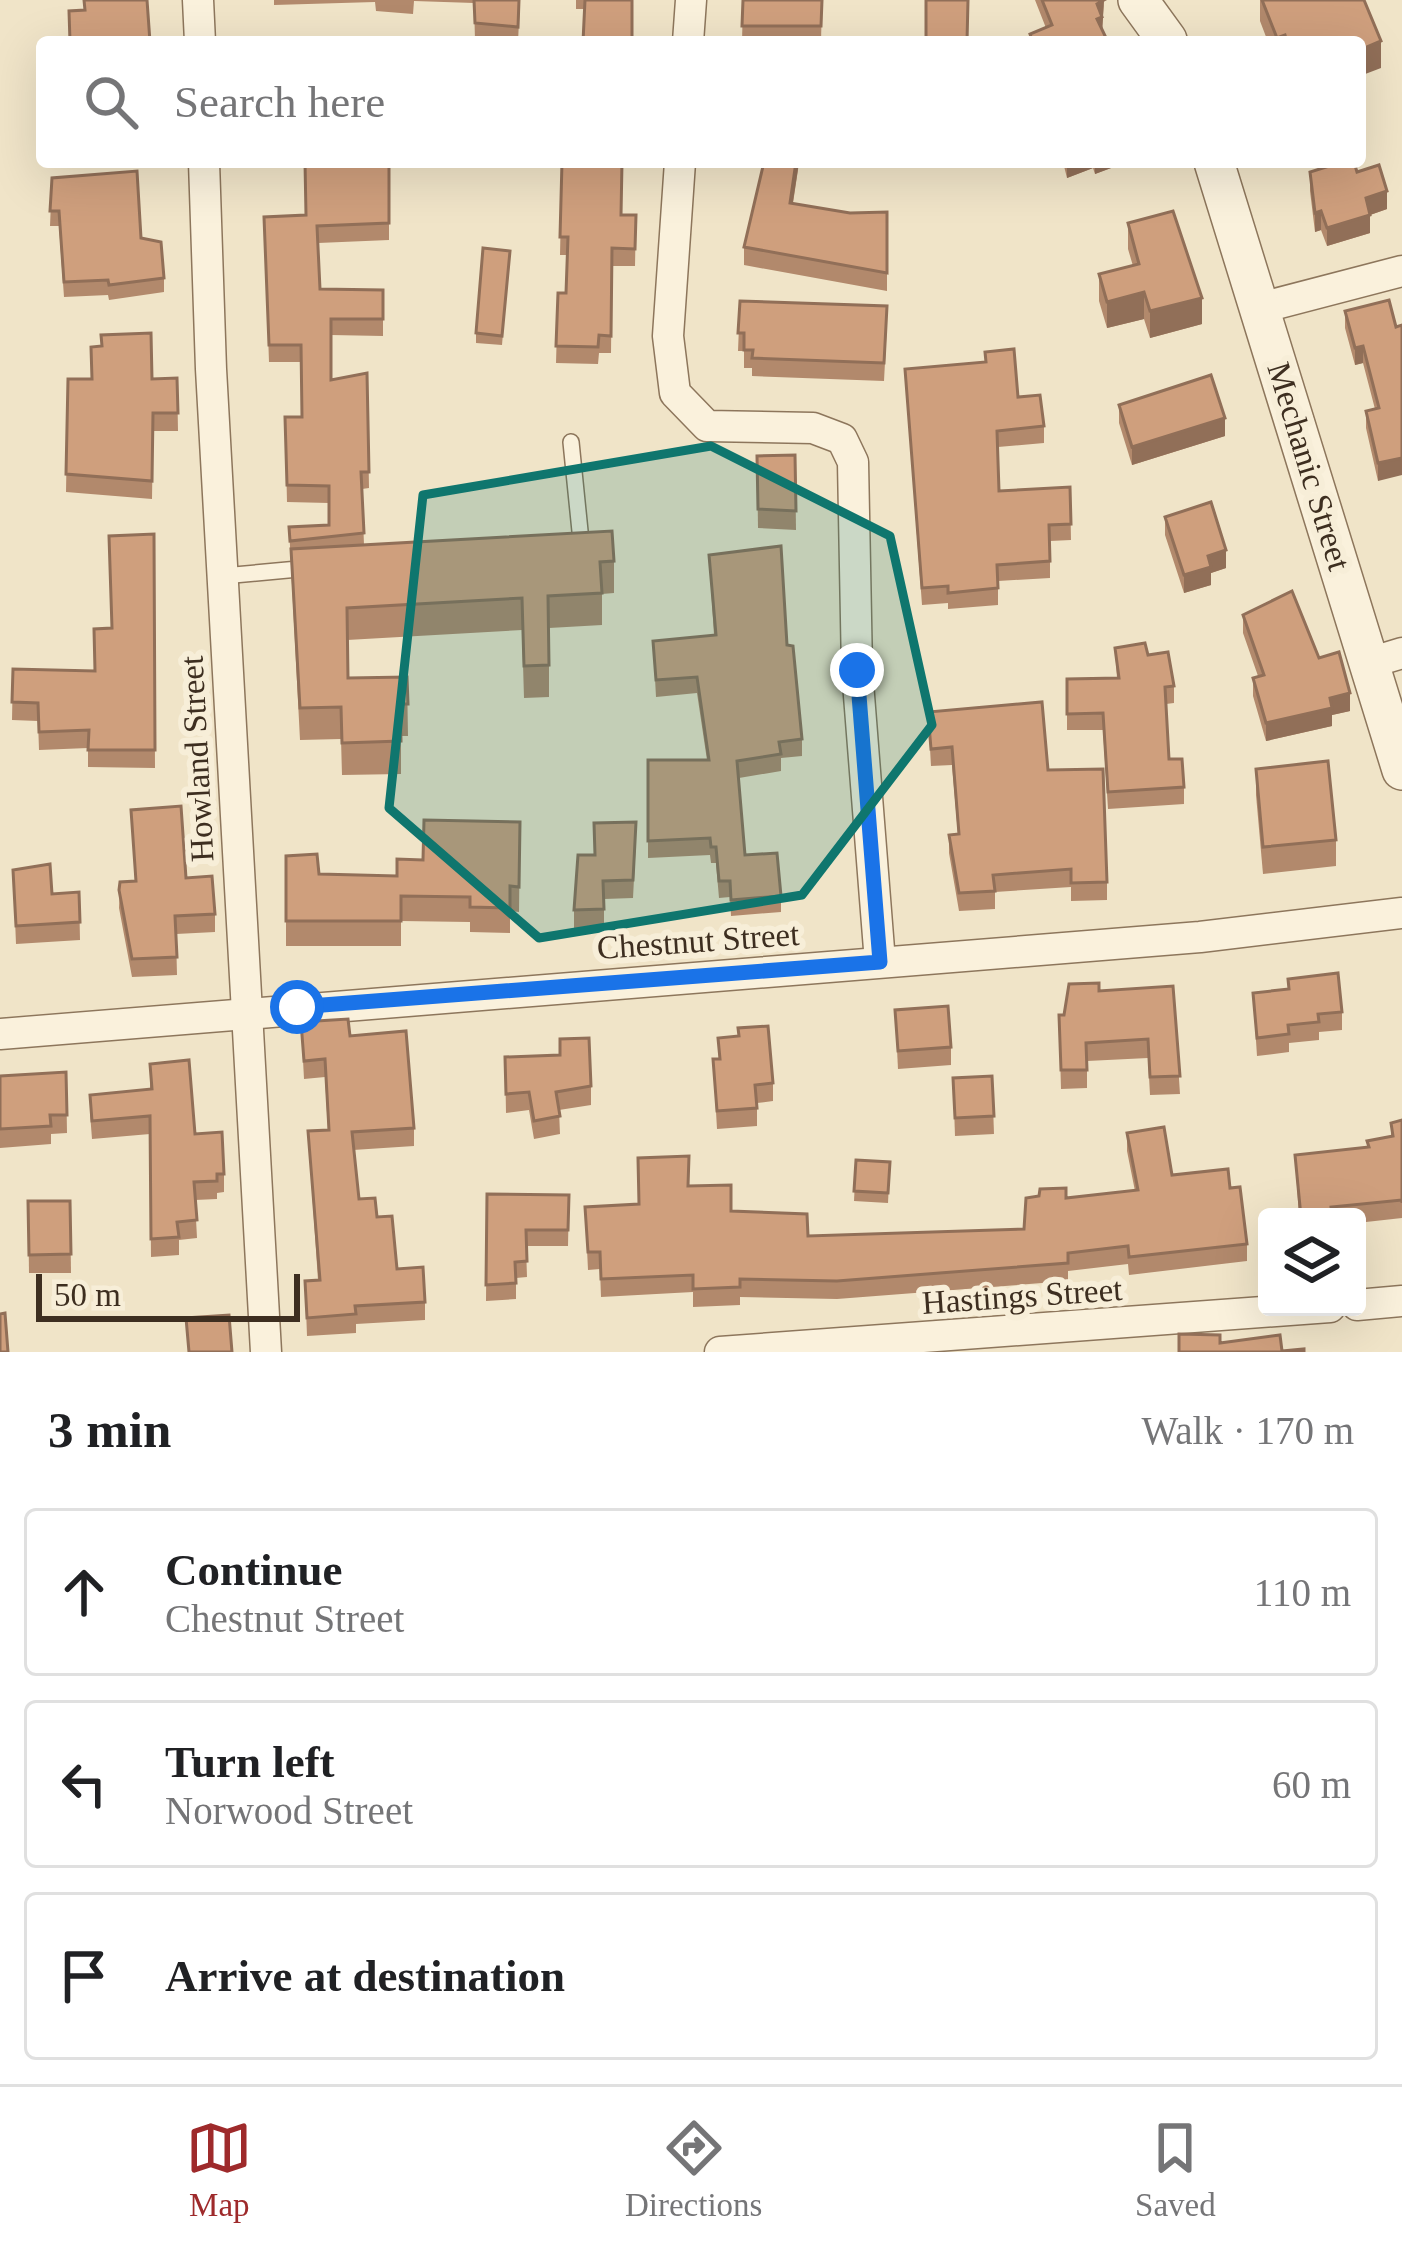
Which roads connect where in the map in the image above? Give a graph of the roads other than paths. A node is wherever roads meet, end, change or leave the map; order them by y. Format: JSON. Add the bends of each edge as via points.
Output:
{"nodes":[{"id":1,"x":198,"y":0,"type":"edge"},
{"id":2,"x":691,"y":0,"type":"edge"},
{"id":3,"x":1138,"y":0,"type":"edge"},
{"id":4,"x":1149,"y":0,"type":"edge"},
{"id":5,"x":200,"y":36,"type":"edge"},
{"id":6,"x":688,"y":36,"type":"edge"},
{"id":7,"x":1163,"y":36,"type":"edge"},
{"id":8,"x":1165,"y":36,"type":"edge"},
{"id":9,"x":205,"y":168,"type":"edge"},
{"id":10,"x":680,"y":168,"type":"edge"},
{"id":11,"x":1216,"y":168,"type":"edge"},
{"id":12,"x":1402,"y":271,"type":"edge"},
{"id":13,"x":1260,"y":308,"type":"junction"},
{"id":14,"x":571,"y":442,"type":"dead end"},
{"id":15,"x":558,"y":543,"type":"edge"},
{"id":16,"x":322,"y":566,"type":"edge"},
{"id":17,"x":223,"y":576,"type":"junction"},
{"id":18,"x":1385,"y":658,"type":"edge"},
{"id":19,"x":1402,"y":770,"type":"edge"},
{"id":20,"x":1402,"y":913,"type":"edge"},
{"id":21,"x":880,"y":962,"type":"junction"},
{"id":22,"x":248,"y":1012,"type":"junction"},
{"id":23,"x":0,"y":1034,"type":"edge"},
{"id":24,"x":1402,"y":1301,"type":"edge"},
{"id":25,"x":1366,"y":1304,"type":"edge"},
{"id":26,"x":1258,"y":1313,"type":"edge"},
{"id":27,"x":874,"y":1347,"type":"edge"},
{"id":28,"x":266,"y":1352,"type":"edge"},
{"id":29,"x":720,"y":1352,"type":"edge"}],
"edges":[{"from":1,"to":5,"type":"street"},
{"from":2,"to":6,"type":"street"},
{"from":3,"to":7,"type":"street"},
{"from":4,"to":8,"type":"street"},
{"from":9,"to":17,"type":"street","name":"Howland Street"},
{"from":10,"to":21,"type":"street","via":[[668,336],[675,393],[707,427],[813,428],[842,439],[854,462],[857,670]]},
{"from":11,"to":13,"type":"street","name":"Mechanic Street"},
{"from":12,"to":13,"type":"street"},
{"from":13,"to":18,"type":"street","name":"Mechanic Street"},
{"from":14,"to":15,"type":"lane","via":[[581,541]]},
{"from":16,"to":17,"type":"lane"},
{"from":17,"to":22,"type":"street","name":"Howland Street"},
{"from":18,"to":19,"type":"street","name":"Mechanic Street"},
{"from":20,"to":21,"type":"street","name":"Chestnut Street"},
{"from":21,"to":22,"type":"street","name":"Chestnut Street"},
{"from":22,"to":23,"type":"street","name":"Chestnut Street"},
{"from":22,"to":28,"type":"street","name":"Howland Street"},
{"from":24,"to":25,"type":"street"},
{"from":26,"to":27,"type":"street","name":"Hastings Street"},
{"from":27,"to":29,"type":"street","name":"Hastings Street"}]}
